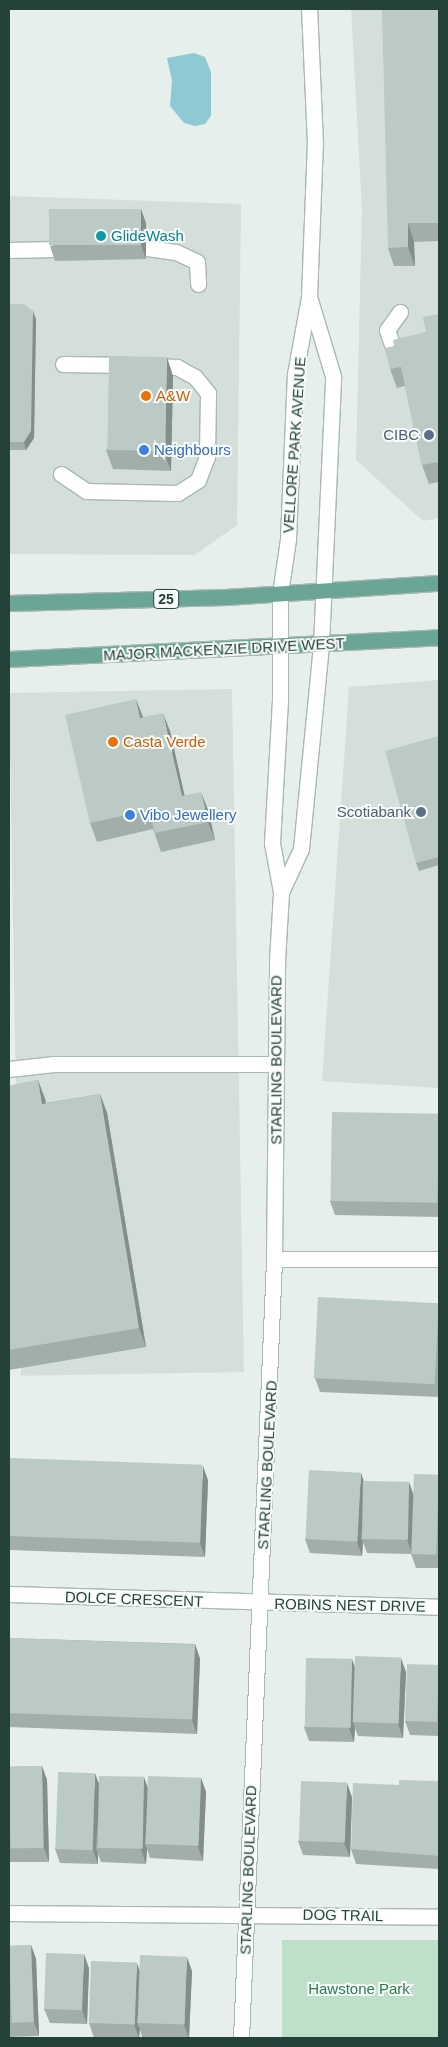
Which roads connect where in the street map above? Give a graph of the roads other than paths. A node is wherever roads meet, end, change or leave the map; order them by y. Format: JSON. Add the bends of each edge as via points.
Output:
{"nodes":[{"id":1,"x":310,"y":9,"type":"edge"},
{"id":2,"x":147,"y":248,"type":"dead end"},
{"id":3,"x":55,"y":249,"type":"edge"},
{"id":4,"x":9,"y":250,"type":"edge"},
{"id":5,"x":198,"y":284,"type":"dead end"},
{"id":6,"x":309,"y":297,"type":"junction"},
{"id":7,"x":400,"y":312,"type":"dead end"},
{"id":8,"x":423,"y":346,"type":"edge"},
{"id":9,"x":63,"y":364,"type":"dead end"},
{"id":10,"x":61,"y":474,"type":"dead end"},
{"id":11,"x":439,"y":584,"type":"edge"},
{"id":12,"x":324,"y":592,"type":"junction"},
{"id":13,"x":280,"y":594,"type":"junction"},
{"id":14,"x":9,"y":603,"type":"edge"},
{"id":15,"x":439,"y":638,"type":"edge"},
{"id":16,"x":321,"y":645,"type":"junction"},
{"id":17,"x":280,"y":648,"type":"junction"},
{"id":18,"x":9,"y":659,"type":"edge"},
{"id":19,"x":281,"y":892,"type":"junction"},
{"id":20,"x":276,"y":1064,"type":"junction"},
{"id":21,"x":9,"y":1069,"type":"edge"},
{"id":22,"x":274,"y":1259,"type":"junction"},
{"id":23,"x":439,"y":1259,"type":"edge"},
{"id":24,"x":9,"y":1594,"type":"edge"},
{"id":25,"x":260,"y":1604,"type":"junction"},
{"id":26,"x":439,"y":1607,"type":"edge"},
{"id":27,"x":9,"y":1913,"type":"edge"},
{"id":28,"x":246,"y":1913,"type":"junction"},
{"id":29,"x":439,"y":1917,"type":"edge"},
{"id":30,"x":241,"y":2038,"type":"edge"}],
"edges":[{"from":1,"to":6,"type":"street","name":"VELLORE PARK AVENUE","via":[[315,144]]},
{"from":2,"to":5,"type":"street","via":[[176,252],[196,262]]},
{"from":3,"to":4,"type":"street"},
{"from":6,"to":12,"type":"street","name":"VELLORE PARK AVENUE","via":[[333,376]]},
{"from":6,"to":13,"type":"street","name":"VELLORE PARK AVENUE","via":[[295,374],[288,539]]},
{"from":7,"to":8,"type":"street","via":[[386,330],[393,347],[405,352]]},
{"from":9,"to":10,"type":"street","via":[[177,367],[195,377],[208,393],[208,421],[207,457],[198,480],[178,493],[86,491]]},
{"from":11,"to":12,"type":"main road","number":"25"},
{"from":12,"to":13,"type":"main road","number":"25"},
{"from":12,"to":16,"type":"street","name":"STARLING BOULEVARD"},
{"from":13,"to":14,"type":"main road","number":"25"},
{"from":13,"to":17,"type":"street","name":"STARLING BOULEVARD"},
{"from":15,"to":16,"type":"main road","name":"MAJOR MACKENZIE DRIVE WEST"},
{"from":16,"to":17,"type":"main road","name":"MAJOR MACKENZIE DRIVE WEST"},
{"from":16,"to":19,"type":"street","name":"STARLING BOULEVARD","via":[[301,849]]},
{"from":17,"to":18,"type":"main road","name":"MAJOR MACKENZIE DRIVE WEST"},
{"from":17,"to":19,"type":"street","name":"STARLING BOULEVARD","via":[[272,843]]},
{"from":19,"to":20,"type":"street","name":"STARLING BOULEVARD"},
{"from":20,"to":21,"type":"street","via":[[54,1064]]},
{"from":20,"to":22,"type":"street","name":"STARLING BOULEVARD"},
{"from":22,"to":23,"type":"street"},
{"from":22,"to":25,"type":"street","name":"STARLING BOULEVARD"},
{"from":24,"to":25,"type":"street","name":"DOLCE CRESCENT"},
{"from":25,"to":26,"type":"street","name":"ROBINS NEST DRIVE"},
{"from":25,"to":28,"type":"street","name":"STARLING BOULEVARD"},
{"from":27,"to":28,"type":"street"},
{"from":28,"to":29,"type":"street","name":"DOG TRAIL"},
{"from":28,"to":30,"type":"street","name":"STARLING BOULEVARD"}]}
